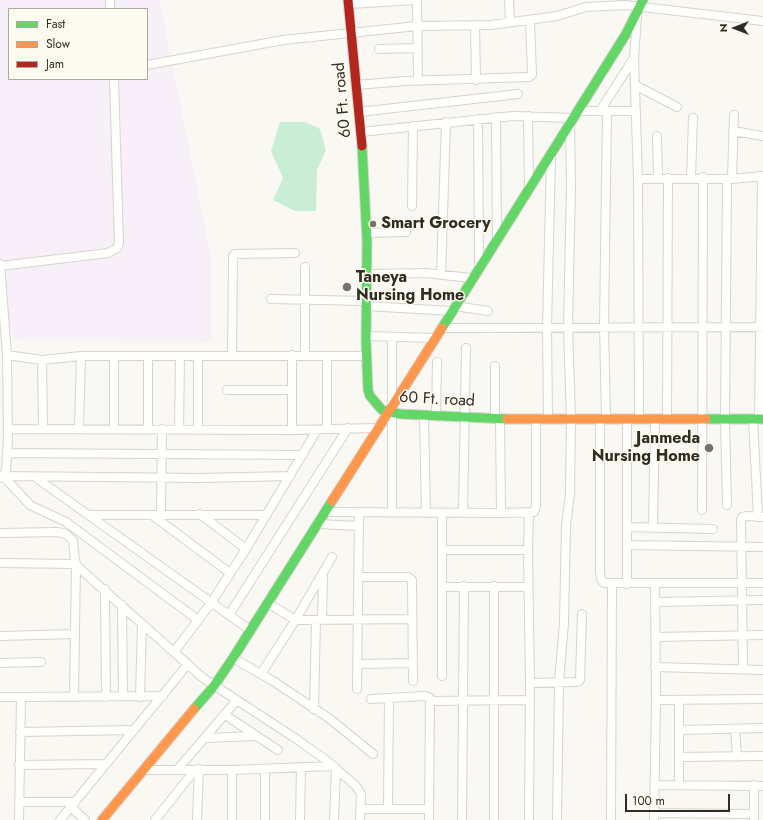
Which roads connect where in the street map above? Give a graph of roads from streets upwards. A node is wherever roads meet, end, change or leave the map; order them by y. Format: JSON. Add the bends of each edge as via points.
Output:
{"nodes":[{"id":1,"x":417,"y":0,"type":"edge"},
{"id":2,"x":509,"y":0,"type":"edge"},
{"id":3,"x":348,"y":2,"type":"edge"},
{"id":4,"x":586,"y":4,"type":"edge"},
{"id":5,"x":640,"y":6,"type":"edge"},
{"id":6,"x":530,"y":20,"type":"junction"},
{"id":7,"x":763,"y":21,"type":"edge"},
{"id":8,"x":510,"y":22,"type":"junction"},
{"id":9,"x":475,"y":25,"type":"junction"},
{"id":10,"x":417,"y":26,"type":"junction"},
{"id":11,"x":352,"y":32,"type":"junction"},
{"id":12,"x":418,"y":48,"type":"junction"},
{"id":13,"x":379,"y":49,"type":"dead end"},
{"id":14,"x":634,"y":58,"type":"junction"},
{"id":15,"x":148,"y":66,"type":"edge"},
{"id":16,"x":114,"y":80,"type":"edge"},
{"id":17,"x":476,"y":80,"type":"junction"},
{"id":18,"x":418,"y":81,"type":"junction"},
{"id":19,"x":356,"y":85,"type":"junction"},
{"id":20,"x":635,"y":85,"type":"junction"},
{"id":21,"x":518,"y":94,"type":"dead end"},
{"id":22,"x":677,"y":107,"type":"dead end"},
{"id":23,"x":604,"y":111,"type":"junction"},
{"id":24,"x":636,"y":111,"type":"junction"},
{"id":25,"x":359,"y":112,"type":"junction"},
{"id":26,"x":734,"y":115,"type":"dead end"},
{"id":27,"x":528,"y":116,"type":"junction"},
{"id":28,"x":496,"y":117,"type":"junction"},
{"id":29,"x":574,"y":118,"type":"junction"},
{"id":30,"x":693,"y":118,"type":"dead end"},
{"id":31,"x":478,"y":119,"type":"junction"},
{"id":32,"x":446,"y":122,"type":"junction"},
{"id":33,"x":413,"y":126,"type":"junction"},
{"id":34,"x":733,"y":131,"type":"junction"},
{"id":35,"x":361,"y":132,"type":"junction"},
{"id":36,"x":657,"y":136,"type":"dead end"},
{"id":37,"x":763,"y":136,"type":"edge"},
{"id":38,"x":551,"y":154,"type":"junction"},
{"id":39,"x":763,"y":176,"type":"edge"},
{"id":40,"x":704,"y":177,"type":"junction"},
{"id":41,"x":658,"y":178,"type":"junction"},
{"id":42,"x":668,"y":178,"type":"junction"},
{"id":43,"x":691,"y":178,"type":"junction"},
{"id":44,"x":638,"y":179,"type":"junction"},
{"id":45,"x":729,"y":179,"type":"junction"},
{"id":46,"x":529,"y":189,"type":"junction"},
{"id":47,"x":412,"y":206,"type":"dead end"},
{"id":48,"x":406,"y":232,"type":"dead end"},
{"id":49,"x":366,"y":233,"type":"junction"},
{"id":50,"x":497,"y":240,"type":"junction"},
{"id":51,"x":295,"y":253,"type":"dead end"},
{"id":52,"x":0,"y":265,"type":"edge"},
{"id":53,"x":305,"y":267,"type":"dead end"},
{"id":54,"x":479,"y":267,"type":"junction"},
{"id":55,"x":367,"y":274,"type":"junction"},
{"id":56,"x":441,"y":275,"type":"junction"},
{"id":57,"x":471,"y":278,"type":"junction"},
{"id":58,"x":271,"y":299,"type":"dead end"},
{"id":59,"x":305,"y":299,"type":"junction"},
{"id":60,"x":366,"y":303,"type":"junction"},
{"id":61,"x":453,"y":308,"type":"junction"},
{"id":62,"x":488,"y":311,"type":"dead end"},
{"id":63,"x":604,"y":326,"type":"junction"},
{"id":64,"x":639,"y":326,"type":"junction"},
{"id":65,"x":667,"y":326,"type":"junction"},
{"id":66,"x":703,"y":326,"type":"junction"},
{"id":67,"x":726,"y":326,"type":"junction"},
{"id":68,"x":762,"y":326,"type":"edge"},
{"id":69,"x":568,"y":327,"type":"junction"},
{"id":70,"x":441,"y":328,"type":"junction"},
{"id":71,"x":547,"y":328,"type":"junction"},
{"id":72,"x":3,"y":333,"type":"edge"},
{"id":73,"x":366,"y":336,"type":"junction"},
{"id":74,"x":392,"y":337,"type":"junction"},
{"id":75,"x":435,"y":338,"type":"junction"},
{"id":76,"x":466,"y":348,"type":"dead end"},
{"id":77,"x":305,"y":355,"type":"junction"},
{"id":78,"x":8,"y":356,"type":"junction"},
{"id":79,"x":81,"y":356,"type":"junction"},
{"id":80,"x":114,"y":356,"type":"junction"},
{"id":81,"x":148,"y":356,"type":"junction"},
{"id":82,"x":180,"y":356,"type":"junction"},
{"id":83,"x":198,"y":356,"type":"junction"},
{"id":84,"x":232,"y":356,"type":"junction"},
{"id":85,"x":292,"y":356,"type":"junction"},
{"id":86,"x":327,"y":356,"type":"junction"},
{"id":87,"x":366,"y":356,"type":"junction"},
{"id":88,"x":42,"y":360,"type":"junction"},
{"id":89,"x":437,"y":362,"type":"dead end"},
{"id":90,"x":495,"y":366,"type":"dead end"},
{"id":91,"x":4,"y":378,"type":"edge"},
{"id":92,"x":227,"y":390,"type":"dead end"},
{"id":93,"x":292,"y":390,"type":"junction"},
{"id":94,"x":391,"y":410,"type":"junction"},
{"id":95,"x":424,"y":416,"type":"junction"},
{"id":96,"x":436,"y":416,"type":"junction"},
{"id":97,"x":464,"y":417,"type":"junction"},
{"id":98,"x":497,"y":419,"type":"junction"},
{"id":99,"x":536,"y":419,"type":"junction"},
{"id":100,"x":548,"y":419,"type":"junction"},
{"id":101,"x":571,"y":419,"type":"junction"},
{"id":102,"x":603,"y":419,"type":"junction"},
{"id":103,"x":628,"y":419,"type":"junction"},
{"id":104,"x":639,"y":419,"type":"junction"},
{"id":105,"x":655,"y":419,"type":"junction"},
{"id":106,"x":667,"y":419,"type":"junction"},
{"id":107,"x":758,"y":419,"type":"edge"},
{"id":108,"x":702,"y":420,"type":"junction"},
{"id":109,"x":725,"y":420,"type":"junction"},
{"id":110,"x":348,"y":428,"type":"junction"},
{"id":111,"x":377,"y":428,"type":"junction"},
{"id":112,"x":8,"y":429,"type":"junction"},
{"id":113,"x":43,"y":429,"type":"junction"},
{"id":114,"x":79,"y":429,"type":"junction"},
{"id":115,"x":114,"y":429,"type":"junction"},
{"id":116,"x":148,"y":429,"type":"junction"},
{"id":117,"x":162,"y":429,"type":"junction"},
{"id":118,"x":179,"y":429,"type":"junction"},
{"id":119,"x":198,"y":429,"type":"junction"},
{"id":120,"x":327,"y":429,"type":"junction"},
{"id":121,"x":292,"y":430,"type":"junction"},
{"id":122,"x":318,"y":430,"type":"junction"},
{"id":123,"x":7,"y":454,"type":"junction"},
{"id":124,"x":162,"y":454,"type":"junction"},
{"id":125,"x":303,"y":455,"type":"junction"},
{"id":126,"x":290,"y":476,"type":"junction"},
{"id":127,"x":1,"y":477,"type":"edge"},
{"id":128,"x":36,"y":477,"type":"junction"},
{"id":129,"x":162,"y":478,"type":"junction"},
{"id":130,"x":727,"y":505,"type":"dead end"},
{"id":131,"x":702,"y":510,"type":"dead end"},
{"id":132,"x":326,"y":512,"type":"junction"},
{"id":133,"x":359,"y":512,"type":"junction"},
{"id":134,"x":392,"y":513,"type":"junction"},
{"id":135,"x":426,"y":513,"type":"junction"},
{"id":136,"x":442,"y":513,"type":"junction"},
{"id":137,"x":463,"y":513,"type":"junction"},
{"id":138,"x":501,"y":513,"type":"junction"},
{"id":139,"x":529,"y":513,"type":"junction"},
{"id":140,"x":200,"y":514,"type":"junction"},
{"id":141,"x":266,"y":514,"type":"junction"},
{"id":142,"x":89,"y":515,"type":"junction"},
{"id":143,"x":152,"y":515,"type":"junction"},
{"id":144,"x":161,"y":515,"type":"junction"},
{"id":145,"x":761,"y":517,"type":"edge"},
{"id":146,"x":318,"y":524,"type":"junction"},
{"id":147,"x":359,"y":526,"type":"junction"},
{"id":148,"x":627,"y":527,"type":"junction"},
{"id":149,"x":653,"y":527,"type":"junction"},
{"id":150,"x":713,"y":529,"type":"dead end"},
{"id":151,"x":0,"y":533,"type":"edge"},
{"id":152,"x":627,"y":545,"type":"junction"},
{"id":153,"x":742,"y":546,"type":"junction"},
{"id":154,"x":763,"y":547,"type":"edge"},
{"id":155,"x":246,"y":549,"type":"junction"},
{"id":156,"x":442,"y":550,"type":"junction"},
{"id":157,"x":528,"y":550,"type":"junction"},
{"id":158,"x":332,"y":557,"type":"dead end"},
{"id":159,"x":0,"y":563,"type":"edge"},
{"id":160,"x":76,"y":564,"type":"junction"},
{"id":161,"x":230,"y":573,"type":"junction"},
{"id":162,"x":323,"y":575,"type":"junction"},
{"id":163,"x":358,"y":577,"type":"junction"},
{"id":164,"x":743,"y":583,"type":"junction"},
{"id":165,"x":763,"y":583,"type":"edge"},
{"id":166,"x":612,"y":584,"type":"junction"},
{"id":167,"x":627,"y":584,"type":"junction"},
{"id":168,"x":655,"y":584,"type":"junction"},
{"id":169,"x":464,"y":586,"type":"junction"},
{"id":170,"x":494,"y":586,"type":"junction"},
{"id":171,"x":442,"y":587,"type":"junction"},
{"id":172,"x":528,"y":587,"type":"junction"},
{"id":173,"x":105,"y":589,"type":"junction"},
{"id":174,"x":763,"y":600,"type":"edge"},
{"id":175,"x":743,"y":601,"type":"junction"},
{"id":176,"x":655,"y":602,"type":"junction"},
{"id":177,"x":211,"y":603,"type":"junction"},
{"id":178,"x":268,"y":603,"type":"junction"},
{"id":179,"x":122,"y":605,"type":"junction"},
{"id":180,"x":582,"y":614,"type":"dead end"},
{"id":181,"x":229,"y":615,"type":"junction"},
{"id":182,"x":296,"y":619,"type":"junction"},
{"id":183,"x":359,"y":619,"type":"junction"},
{"id":184,"x":412,"y":619,"type":"junction"},
{"id":185,"x":198,"y":620,"type":"junction"},
{"id":186,"x":319,"y":620,"type":"junction"},
{"id":187,"x":142,"y":624,"type":"junction"},
{"id":188,"x":250,"y":630,"type":"junction"},
{"id":189,"x":74,"y":634,"type":"junction"},
{"id":190,"x":744,"y":634,"type":"junction"},
{"id":191,"x":763,"y":635,"type":"edge"},
{"id":192,"x":0,"y":636,"type":"edge"},
{"id":193,"x":656,"y":637,"type":"junction"},
{"id":194,"x":174,"y":652,"type":"junction"},
{"id":195,"x":233,"y":658,"type":"junction"},
{"id":196,"x":0,"y":662,"type":"edge"},
{"id":197,"x":41,"y":662,"type":"dead end"},
{"id":198,"x":412,"y":663,"type":"junction"},
{"id":199,"x":188,"y":664,"type":"junction"},
{"id":200,"x":357,"y":664,"type":"junction"},
{"id":201,"x":655,"y":667,"type":"junction"},
{"id":202,"x":743,"y":669,"type":"junction"},
{"id":203,"x":763,"y":670,"type":"edge"},
{"id":204,"x":261,"y":674,"type":"junction"},
{"id":205,"x":442,"y":676,"type":"dead end"},
{"id":206,"x":413,"y":681,"type":"dead end"},
{"id":207,"x":559,"y":682,"type":"junction"},
{"id":208,"x":530,"y":683,"type":"junction"},
{"id":209,"x":214,"y":686,"type":"junction"},
{"id":210,"x":357,"y":689,"type":"dead end"},
{"id":211,"x":74,"y":696,"type":"junction"},
{"id":212,"x":123,"y":696,"type":"junction"},
{"id":213,"x":163,"y":696,"type":"junction"},
{"id":214,"x":0,"y":697,"type":"edge"},
{"id":215,"x":22,"y":697,"type":"junction"},
{"id":216,"x":106,"y":697,"type":"junction"},
{"id":217,"x":140,"y":697,"type":"junction"},
{"id":218,"x":389,"y":698,"type":"junction"},
{"id":219,"x":371,"y":699,"type":"dead end"},
{"id":220,"x":763,"y":699,"type":"edge"},
{"id":221,"x":238,"y":700,"type":"junction"},
{"id":222,"x":463,"y":700,"type":"junction"},
{"id":223,"x":496,"y":700,"type":"junction"},
{"id":224,"x":530,"y":700,"type":"junction"},
{"id":225,"x":656,"y":700,"type":"junction"},
{"id":226,"x":679,"y":700,"type":"junction"},
{"id":227,"x":430,"y":701,"type":"junction"},
{"id":228,"x":314,"y":709,"type":"junction"},
{"id":229,"x":224,"y":715,"type":"junction"},
{"id":230,"x":763,"y":728,"type":"edge"},
{"id":231,"x":736,"y":729,"type":"junction"},
{"id":232,"x":134,"y":730,"type":"junction"},
{"id":233,"x":679,"y":730,"type":"junction"},
{"id":234,"x":20,"y":732,"type":"junction"},
{"id":235,"x":256,"y":736,"type":"junction"},
{"id":236,"x":205,"y":738,"type":"junction"},
{"id":237,"x":278,"y":750,"type":"dead end"},
{"id":238,"x":373,"y":754,"type":"dead end"},
{"id":239,"x":763,"y":756,"type":"edge"},
{"id":240,"x":679,"y":757,"type":"junction"},
{"id":241,"x":737,"y":757,"type":"junction"},
{"id":242,"x":105,"y":764,"type":"junction"},
{"id":243,"x":19,"y":765,"type":"junction"},
{"id":244,"x":265,"y":768,"type":"junction"},
{"id":245,"x":301,"y":768,"type":"junction"},
{"id":246,"x":335,"y":768,"type":"junction"},
{"id":247,"x":144,"y":770,"type":"junction"},
{"id":248,"x":177,"y":770,"type":"junction"},
{"id":249,"x":197,"y":770,"type":"junction"},
{"id":250,"x":232,"y":770,"type":"junction"},
{"id":251,"x":655,"y":785,"type":"junction"},
{"id":252,"x":679,"y":785,"type":"junction"},
{"id":253,"x":754,"y":785,"type":"junction"},
{"id":254,"x":763,"y":786,"type":"edge"},
{"id":255,"x":19,"y":802,"type":"junction"},
{"id":256,"x":73,"y":804,"type":"junction"},
{"id":257,"x":429,"y":808,"type":"junction"},
{"id":258,"x":361,"y":809,"type":"junction"},
{"id":259,"x":390,"y":809,"type":"junction"},
{"id":260,"x":163,"y":810,"type":"junction"},
{"id":261,"x":654,"y":816,"type":"edge"},
{"id":262,"x":754,"y":817,"type":"edge"},
{"id":263,"x":19,"y":820,"type":"edge"},
{"id":264,"x":60,"y":820,"type":"edge"},
{"id":265,"x":85,"y":820,"type":"edge"},
{"id":266,"x":102,"y":820,"type":"edge"},
{"id":267,"x":155,"y":820,"type":"edge"},
{"id":268,"x":163,"y":820,"type":"edge"},
{"id":269,"x":198,"y":820,"type":"edge"},
{"id":270,"x":232,"y":820,"type":"edge"},
{"id":271,"x":265,"y":820,"type":"edge"},
{"id":272,"x":300,"y":820,"type":"edge"},
{"id":273,"x":334,"y":820,"type":"edge"},
{"id":274,"x":360,"y":820,"type":"edge"},
{"id":275,"x":429,"y":820,"type":"edge"},
{"id":276,"x":462,"y":820,"type":"edge"},
{"id":277,"x":494,"y":820,"type":"edge"},
{"id":278,"x":529,"y":820,"type":"edge"},
{"id":279,"x":557,"y":820,"type":"edge"},
{"id":280,"x":611,"y":820,"type":"edge"}],
"edges":[{"from":1,"to":3,"type":"street"},
{"from":1,"to":10,"type":"street"},
{"from":2,"to":8,"type":"street"},
{"from":3,"to":11,"type":"street","name":"60 Ft. road"},
{"from":4,"to":5,"type":"street"},
{"from":4,"to":6,"type":"street","via":[[557,16]]},
{"from":5,"to":7,"type":"street"},
{"from":5,"to":14,"type":"street"},
{"from":5,"to":29,"type":"street"},
{"from":6,"to":8,"type":"street"},
{"from":6,"to":17,"type":"street","via":[[532,76]]},
{"from":8,"to":9,"type":"street"},
{"from":9,"to":10,"type":"street"},
{"from":9,"to":17,"type":"street"},
{"from":10,"to":11,"type":"street"},
{"from":10,"to":12,"type":"street"},
{"from":11,"to":15,"type":"street","via":[[274,41]]},
{"from":11,"to":19,"type":"street","name":"60 Ft. road"},
{"from":12,"to":13,"type":"street"},
{"from":12,"to":18,"type":"street"},
{"from":14,"to":20,"type":"street"},
{"from":14,"to":23,"type":"street"},
{"from":16,"to":52,"type":"street","via":[[119,243],[117,248],[108,253]]},
{"from":17,"to":18,"type":"street"},
{"from":18,"to":19,"type":"street"},
{"from":19,"to":25,"type":"street","name":"60 Ft. road"},
{"from":20,"to":22,"type":"street"},
{"from":20,"to":24,"type":"street"},
{"from":21,"to":25,"type":"street"},
{"from":23,"to":24,"type":"street"},
{"from":23,"to":29,"type":"street"},
{"from":23,"to":63,"type":"street"},
{"from":24,"to":44,"type":"street"},
{"from":25,"to":35,"type":"street","name":"60 Ft. road"},
{"from":26,"to":34,"type":"street"},
{"from":27,"to":28,"type":"street"},
{"from":27,"to":29,"type":"street"},
{"from":27,"to":46,"type":"street"},
{"from":28,"to":31,"type":"street"},
{"from":28,"to":50,"type":"street"},
{"from":29,"to":38,"type":"street"},
{"from":29,"to":69,"type":"street"},
{"from":30,"to":43,"type":"street"},
{"from":31,"to":32,"type":"street"},
{"from":31,"to":54,"type":"street"},
{"from":32,"to":33,"type":"street"},
{"from":32,"to":56,"type":"street"},
{"from":33,"to":35,"type":"street"},
{"from":33,"to":47,"type":"street"},
{"from":34,"to":37,"type":"street"},
{"from":34,"to":45,"type":"street"},
{"from":35,"to":49,"type":"street","name":"60 Ft. road"},
{"from":36,"to":41,"type":"street"},
{"from":38,"to":46,"type":"street"},
{"from":38,"to":71,"type":"street"},
{"from":39,"to":45,"type":"street"},
{"from":39,"to":68,"type":"street"},
{"from":40,"to":43,"type":"street"},
{"from":40,"to":45,"type":"street"},
{"from":40,"to":66,"type":"street"},
{"from":41,"to":42,"type":"street"},
{"from":41,"to":44,"type":"street"},
{"from":42,"to":43,"type":"street"},
{"from":42,"to":65,"type":"street"},
{"from":44,"to":64,"type":"street"},
{"from":45,"to":67,"type":"street"},
{"from":46,"to":50,"type":"street"},
{"from":48,"to":49,"type":"street"},
{"from":49,"to":55,"type":"street","name":"60 Ft. road"},
{"from":50,"to":54,"type":"street"},
{"from":51,"to":84,"type":"street","via":[[233,256]]},
{"from":52,"to":72,"type":"street"},
{"from":53,"to":59,"type":"street"},
{"from":54,"to":57,"type":"street"},
{"from":55,"to":56,"type":"street"},
{"from":55,"to":60,"type":"street","name":"60 Ft. road"},
{"from":56,"to":57,"type":"street"},
{"from":57,"to":61,"type":"street"},
{"from":58,"to":59,"type":"street"},
{"from":59,"to":60,"type":"street"},
{"from":59,"to":77,"type":"street"},
{"from":60,"to":61,"type":"street"},
{"from":60,"to":73,"type":"street","name":"60 Ft. road"},
{"from":61,"to":62,"type":"street"},
{"from":61,"to":70,"type":"street"},
{"from":63,"to":64,"type":"street"},
{"from":63,"to":69,"type":"street"},
{"from":63,"to":102,"type":"street"},
{"from":64,"to":65,"type":"street"},
{"from":64,"to":104,"type":"street"},
{"from":65,"to":66,"type":"street"},
{"from":65,"to":106,"type":"street"},
{"from":66,"to":67,"type":"street"},
{"from":66,"to":108,"type":"street"},
{"from":67,"to":68,"type":"street"},
{"from":67,"to":109,"type":"street"},
{"from":68,"to":107,"type":"street"},
{"from":69,"to":71,"type":"street"},
{"from":69,"to":101,"type":"street"},
{"from":70,"to":71,"type":"street"},
{"from":70,"to":75,"type":"street"},
{"from":71,"to":100,"type":"street"},
{"from":72,"to":78,"type":"street"},
{"from":73,"to":74,"type":"street"},
{"from":73,"to":87,"type":"street","name":"60 Ft. road"},
{"from":74,"to":75,"type":"street"},
{"from":74,"to":94,"type":"street"},
{"from":75,"to":94,"type":"street"},
{"from":76,"to":97,"type":"street"},
{"from":77,"to":85,"type":"street"},
{"from":77,"to":86,"type":"street"},
{"from":78,"to":88,"type":"street"},
{"from":78,"to":91,"type":"street"},
{"from":79,"to":80,"type":"street"},
{"from":79,"to":88,"type":"street"},
{"from":79,"to":114,"type":"street"},
{"from":80,"to":81,"type":"street"},
{"from":80,"to":115,"type":"street"},
{"from":81,"to":82,"type":"street"},
{"from":81,"to":116,"type":"street"},
{"from":82,"to":83,"type":"street"},
{"from":82,"to":118,"type":"street"},
{"from":83,"to":84,"type":"street"},
{"from":83,"to":119,"type":"street"},
{"from":84,"to":85,"type":"street"},
{"from":85,"to":93,"type":"street"},
{"from":86,"to":87,"type":"street"},
{"from":86,"to":120,"type":"street"},
{"from":87,"to":94,"type":"street","name":"60 Ft. road","via":[[370,396],[377,406]]},
{"from":88,"to":113,"type":"street"},
{"from":89,"to":96,"type":"street"},
{"from":90,"to":98,"type":"street"},
{"from":91,"to":112,"type":"street"},
{"from":92,"to":93,"type":"street"},
{"from":93,"to":121,"type":"street"},
{"from":94,"to":95,"type":"street","name":"60 Ft. road"},
{"from":94,"to":111,"type":"street"},
{"from":94,"to":134,"type":"street"},
{"from":95,"to":96,"type":"street","name":"60 Ft. road"},
{"from":95,"to":135,"type":"street"},
{"from":96,"to":97,"type":"street","name":"60 Ft. road"},
{"from":97,"to":98,"type":"street","name":"60 Ft. road"},
{"from":97,"to":137,"type":"street"},
{"from":98,"to":99,"type":"street","name":"60 Ft. road"},
{"from":98,"to":138,"type":"street"},
{"from":99,"to":100,"type":"street","name":"60 Ft. road"},
{"from":99,"to":139,"type":"street","via":[[536,506],[534,512]]},
{"from":100,"to":101,"type":"street","name":"60 Ft. road"},
{"from":101,"to":102,"type":"street","name":"60 Ft. road"},
{"from":101,"to":207,"type":"street","via":[[570,494],[566,526],[564,622]]},
{"from":102,"to":103,"type":"street","name":"60 Ft. road"},
{"from":102,"to":166,"type":"street","via":[[601,579],[604,583]]},
{"from":103,"to":104,"type":"street","name":"60 Ft. road"},
{"from":103,"to":148,"type":"street"},
{"from":104,"to":105,"type":"street","name":"60 Ft. road"},
{"from":105,"to":106,"type":"street","name":"60 Ft. road"},
{"from":105,"to":149,"type":"street"},
{"from":106,"to":108,"type":"street","name":"60 Ft. road"},
{"from":107,"to":109,"type":"street","name":"60 Ft. road"},
{"from":107,"to":145,"type":"street"},
{"from":108,"to":109,"type":"street","name":"60 Ft. road"},
{"from":108,"to":131,"type":"street"},
{"from":109,"to":130,"type":"street"},
{"from":110,"to":111,"type":"street"},
{"from":110,"to":120,"type":"street"},
{"from":110,"to":181,"type":"street"},
{"from":111,"to":132,"type":"street"},
{"from":112,"to":113,"type":"street"},
{"from":112,"to":123,"type":"street"},
{"from":113,"to":114,"type":"street"},
{"from":114,"to":115,"type":"street"},
{"from":115,"to":116,"type":"street"},
{"from":116,"to":117,"type":"street"},
{"from":117,"to":118,"type":"street"},
{"from":117,"to":124,"type":"street"},
{"from":118,"to":119,"type":"street"},
{"from":119,"to":121,"type":"street"},
{"from":120,"to":122,"type":"street"},
{"from":121,"to":122,"type":"street"},
{"from":122,"to":125,"type":"street"},
{"from":123,"to":124,"type":"street"},
{"from":123,"to":127,"type":"street","via":[[6,471]]},
{"from":124,"to":125,"type":"street"},
{"from":124,"to":129,"type":"street"},
{"from":125,"to":126,"type":"street"},
{"from":126,"to":129,"type":"street"},
{"from":126,"to":141,"type":"street"},
{"from":127,"to":128,"type":"street"},
{"from":127,"to":185,"type":"street","via":[[30,505],[66,522]]},
{"from":128,"to":129,"type":"street"},
{"from":128,"to":142,"type":"street"},
{"from":129,"to":144,"type":"street"},
{"from":132,"to":133,"type":"street"},
{"from":132,"to":146,"type":"street"},
{"from":133,"to":134,"type":"street"},
{"from":133,"to":147,"type":"street"},
{"from":134,"to":135,"type":"street"},
{"from":135,"to":136,"type":"street"},
{"from":136,"to":137,"type":"street"},
{"from":136,"to":156,"type":"street"},
{"from":137,"to":138,"type":"street"},
{"from":138,"to":139,"type":"street"},
{"from":139,"to":157,"type":"street"},
{"from":140,"to":141,"type":"street"},
{"from":140,"to":144,"type":"street"},
{"from":140,"to":155,"type":"street"},
{"from":141,"to":155,"type":"street"},
{"from":142,"to":143,"type":"street"},
{"from":142,"to":177,"type":"street"},
{"from":143,"to":144,"type":"street"},
{"from":143,"to":161,"type":"street"},
{"from":145,"to":153,"type":"street","via":[[742,517]]},
{"from":146,"to":147,"type":"street"},
{"from":146,"to":178,"type":"street"},
{"from":147,"to":163,"type":"street"},
{"from":148,"to":149,"type":"street"},
{"from":148,"to":152,"type":"street"},
{"from":149,"to":150,"type":"street"},
{"from":151,"to":160,"type":"street","via":[[64,533],[73,541]]},
{"from":152,"to":153,"type":"street"},
{"from":152,"to":167,"type":"street"},
{"from":153,"to":154,"type":"street"},
{"from":153,"to":164,"type":"street"},
{"from":155,"to":161,"type":"street"},
{"from":156,"to":157,"type":"street"},
{"from":156,"to":171,"type":"street"},
{"from":157,"to":172,"type":"street"},
{"from":158,"to":162,"type":"street"},
{"from":159,"to":160,"type":"street"},
{"from":160,"to":173,"type":"street"},
{"from":160,"to":189,"type":"street"},
{"from":161,"to":177,"type":"street"},
{"from":162,"to":182,"type":"street"},
{"from":162,"to":186,"type":"street"},
{"from":163,"to":183,"type":"street"},
{"from":163,"to":184,"type":"street","via":[[410,578]]},
{"from":164,"to":165,"type":"street"},
{"from":164,"to":168,"type":"street"},
{"from":164,"to":175,"type":"street"},
{"from":166,"to":167,"type":"street"},
{"from":166,"to":280,"type":"street"},
{"from":167,"to":168,"type":"street"},
{"from":168,"to":176,"type":"street"},
{"from":169,"to":170,"type":"street"},
{"from":169,"to":171,"type":"street"},
{"from":169,"to":222,"type":"street"},
{"from":170,"to":172,"type":"street"},
{"from":170,"to":223,"type":"street"},
{"from":171,"to":205,"type":"street"},
{"from":172,"to":208,"type":"street"},
{"from":173,"to":179,"type":"street"},
{"from":173,"to":216,"type":"street"},
{"from":174,"to":175,"type":"street"},
{"from":175,"to":176,"type":"street"},
{"from":175,"to":190,"type":"street"},
{"from":176,"to":193,"type":"street"},
{"from":177,"to":181,"type":"street"},
{"from":177,"to":185,"type":"street"},
{"from":178,"to":182,"type":"street"},
{"from":178,"to":188,"type":"street"},
{"from":179,"to":187,"type":"street"},
{"from":179,"to":212,"type":"street"},
{"from":180,"to":207,"type":"street","via":[[580,680]]},
{"from":181,"to":188,"type":"street"},
{"from":182,"to":186,"type":"street"},
{"from":182,"to":204,"type":"street"},
{"from":183,"to":184,"type":"street"},
{"from":183,"to":186,"type":"street"},
{"from":183,"to":200,"type":"street"},
{"from":184,"to":198,"type":"street"},
{"from":185,"to":194,"type":"street"},
{"from":186,"to":228,"type":"street"},
{"from":187,"to":194,"type":"street"},
{"from":187,"to":217,"type":"street"},
{"from":188,"to":195,"type":"street"},
{"from":189,"to":192,"type":"street"},
{"from":189,"to":211,"type":"street"},
{"from":190,"to":191,"type":"street"},
{"from":190,"to":193,"type":"street"},
{"from":190,"to":202,"type":"street"},
{"from":193,"to":201,"type":"street"},
{"from":194,"to":199,"type":"street"},
{"from":195,"to":204,"type":"street"},
{"from":195,"to":209,"type":"street"},
{"from":196,"to":197,"type":"street"},
{"from":198,"to":200,"type":"street"},
{"from":198,"to":206,"type":"street"},
{"from":199,"to":209,"type":"street"},
{"from":199,"to":213,"type":"street"},
{"from":200,"to":210,"type":"street"},
{"from":201,"to":202,"type":"street"},
{"from":201,"to":225,"type":"street"},
{"from":202,"to":203,"type":"street"},
{"from":204,"to":228,"type":"street"},
{"from":207,"to":208,"type":"street"},
{"from":207,"to":279,"type":"street"},
{"from":208,"to":224,"type":"street"},
{"from":209,"to":221,"type":"street"},
{"from":209,"to":247,"type":"street"},
{"from":211,"to":215,"type":"street"},
{"from":211,"to":216,"type":"street"},
{"from":212,"to":216,"type":"street"},
{"from":212,"to":217,"type":"street"},
{"from":213,"to":217,"type":"street"},
{"from":213,"to":232,"type":"street"},
{"from":214,"to":215,"type":"street"},
{"from":215,"to":234,"type":"street"},
{"from":218,"to":219,"type":"street"},
{"from":218,"to":227,"type":"street","via":[[424,696]]},
{"from":218,"to":259,"type":"street","via":[[387,802]]},
{"from":220,"to":226,"type":"street"},
{"from":221,"to":229,"type":"street"},
{"from":221,"to":246,"type":"street"},
{"from":222,"to":223,"type":"street"},
{"from":222,"to":227,"type":"street"},
{"from":222,"to":276,"type":"street"},
{"from":223,"to":224,"type":"street"},
{"from":223,"to":277,"type":"street"},
{"from":224,"to":278,"type":"street"},
{"from":225,"to":226,"type":"street"},
{"from":225,"to":251,"type":"street"},
{"from":226,"to":233,"type":"street"},
{"from":227,"to":257,"type":"street"},
{"from":228,"to":238,"type":"street"},
{"from":229,"to":235,"type":"street"},
{"from":229,"to":236,"type":"street"},
{"from":230,"to":231,"type":"street"},
{"from":231,"to":233,"type":"street"},
{"from":231,"to":241,"type":"street"},
{"from":232,"to":234,"type":"street"},
{"from":232,"to":242,"type":"street"},
{"from":233,"to":240,"type":"street"},
{"from":234,"to":243,"type":"street"},
{"from":235,"to":236,"type":"street"},
{"from":235,"to":237,"type":"street"},
{"from":236,"to":248,"type":"street"},
{"from":239,"to":241,"type":"street"},
{"from":240,"to":241,"type":"street"},
{"from":240,"to":252,"type":"street"},
{"from":242,"to":243,"type":"street"},
{"from":242,"to":256,"type":"street"},
{"from":243,"to":255,"type":"street"},
{"from":244,"to":245,"type":"street"},
{"from":244,"to":250,"type":"street"},
{"from":244,"to":271,"type":"street"},
{"from":245,"to":246,"type":"street"},
{"from":245,"to":272,"type":"street"},
{"from":246,"to":258,"type":"street","via":[[359,789]]},
{"from":246,"to":273,"type":"street"},
{"from":247,"to":248,"type":"street"},
{"from":247,"to":266,"type":"street"},
{"from":248,"to":249,"type":"street"},
{"from":249,"to":250,"type":"street"},
{"from":249,"to":260,"type":"street"},
{"from":249,"to":269,"type":"street"},
{"from":250,"to":270,"type":"street"},
{"from":251,"to":252,"type":"street"},
{"from":251,"to":261,"type":"street"},
{"from":252,"to":253,"type":"street"},
{"from":253,"to":254,"type":"street"},
{"from":253,"to":262,"type":"street"},
{"from":255,"to":256,"type":"street"},
{"from":255,"to":263,"type":"street"},
{"from":256,"to":264,"type":"street"},
{"from":256,"to":265,"type":"street"},
{"from":257,"to":259,"type":"street"},
{"from":257,"to":275,"type":"street"},
{"from":258,"to":259,"type":"street"},
{"from":258,"to":274,"type":"street"},
{"from":260,"to":267,"type":"street"},
{"from":260,"to":268,"type":"street"},
{"from":261,"to":262,"type":"street"}]}
